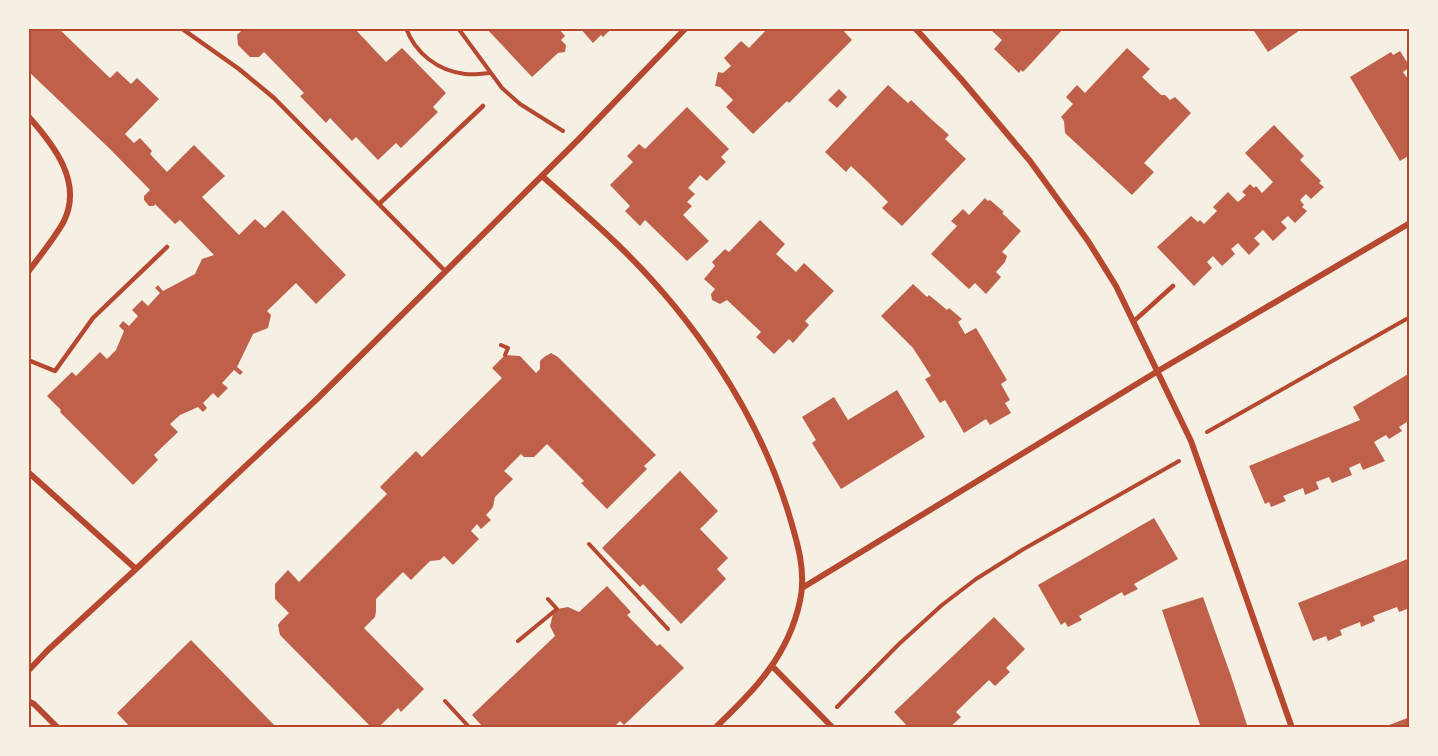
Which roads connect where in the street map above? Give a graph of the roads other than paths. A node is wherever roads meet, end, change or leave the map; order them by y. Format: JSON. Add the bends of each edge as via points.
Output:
{"nodes":[{"id":1,"x":181,"y":28,"type":"edge"},
{"id":2,"x":686,"y":28,"type":"edge"},
{"id":3,"x":915,"y":28,"type":"edge"},
{"id":4,"x":483,"y":106,"type":"dead end"},
{"id":5,"x":28,"y":116,"type":"edge"},
{"id":6,"x":542,"y":176,"type":"junction"},
{"id":7,"x":379,"y":204,"type":"junction"},
{"id":8,"x":1410,"y":223,"type":"edge"},
{"id":9,"x":167,"y":248,"type":"dead end"},
{"id":10,"x":28,"y":272,"type":"edge"},
{"id":11,"x":446,"y":272,"type":"junction"},
{"id":12,"x":1173,"y":286,"type":"dead end"},
{"id":13,"x":1134,"y":321,"type":"junction"},
{"id":14,"x":28,"y":360,"type":"edge"},
{"id":15,"x":1158,"y":371,"type":"junction"},
{"id":16,"x":28,"y":472,"type":"edge"},
{"id":17,"x":136,"y":569,"type":"junction"},
{"id":18,"x":802,"y":588,"type":"junction"},
{"id":19,"x":772,"y":666,"type":"junction"},
{"id":20,"x":28,"y":671,"type":"edge"},
{"id":21,"x":28,"y":701,"type":"edge"},
{"id":22,"x":58,"y":728,"type":"edge"},
{"id":23,"x":716,"y":728,"type":"edge"},
{"id":24,"x":833,"y":728,"type":"edge"},
{"id":25,"x":1292,"y":728,"type":"edge"}],
"edges":[{"from":1,"to":7,"type":"lane","via":[[274,98]]},
{"from":2,"to":6,"type":"street"},
{"from":3,"to":13,"type":"street","via":[[1030,161],[1088,241]]},
{"from":4,"to":7,"type":"lane"},
{"from":5,"to":10,"type":"street","via":[[54,147],[65,168],[70,198],[63,223]]},
{"from":6,"to":11,"type":"street"},
{"from":6,"to":18,"type":"street","via":[[617,243],[653,282],[730,384],[780,486],[800,555]]},
{"from":7,"to":11,"type":"lane"},
{"from":8,"to":15,"type":"street"},
{"from":9,"to":14,"type":"lane","via":[[93,318],[55,371]]},
{"from":11,"to":17,"type":"street"},
{"from":12,"to":13,"type":"lane"},
{"from":13,"to":15,"type":"street"},
{"from":15,"to":18,"type":"street"},
{"from":15,"to":25,"type":"street","via":[[1196,452]]},
{"from":16,"to":17,"type":"street"},
{"from":17,"to":20,"type":"street"},
{"from":18,"to":19,"type":"street","via":[[793,629]]},
{"from":19,"to":23,"type":"street"},
{"from":19,"to":24,"type":"street"},
{"from":21,"to":22,"type":"street"}]}
